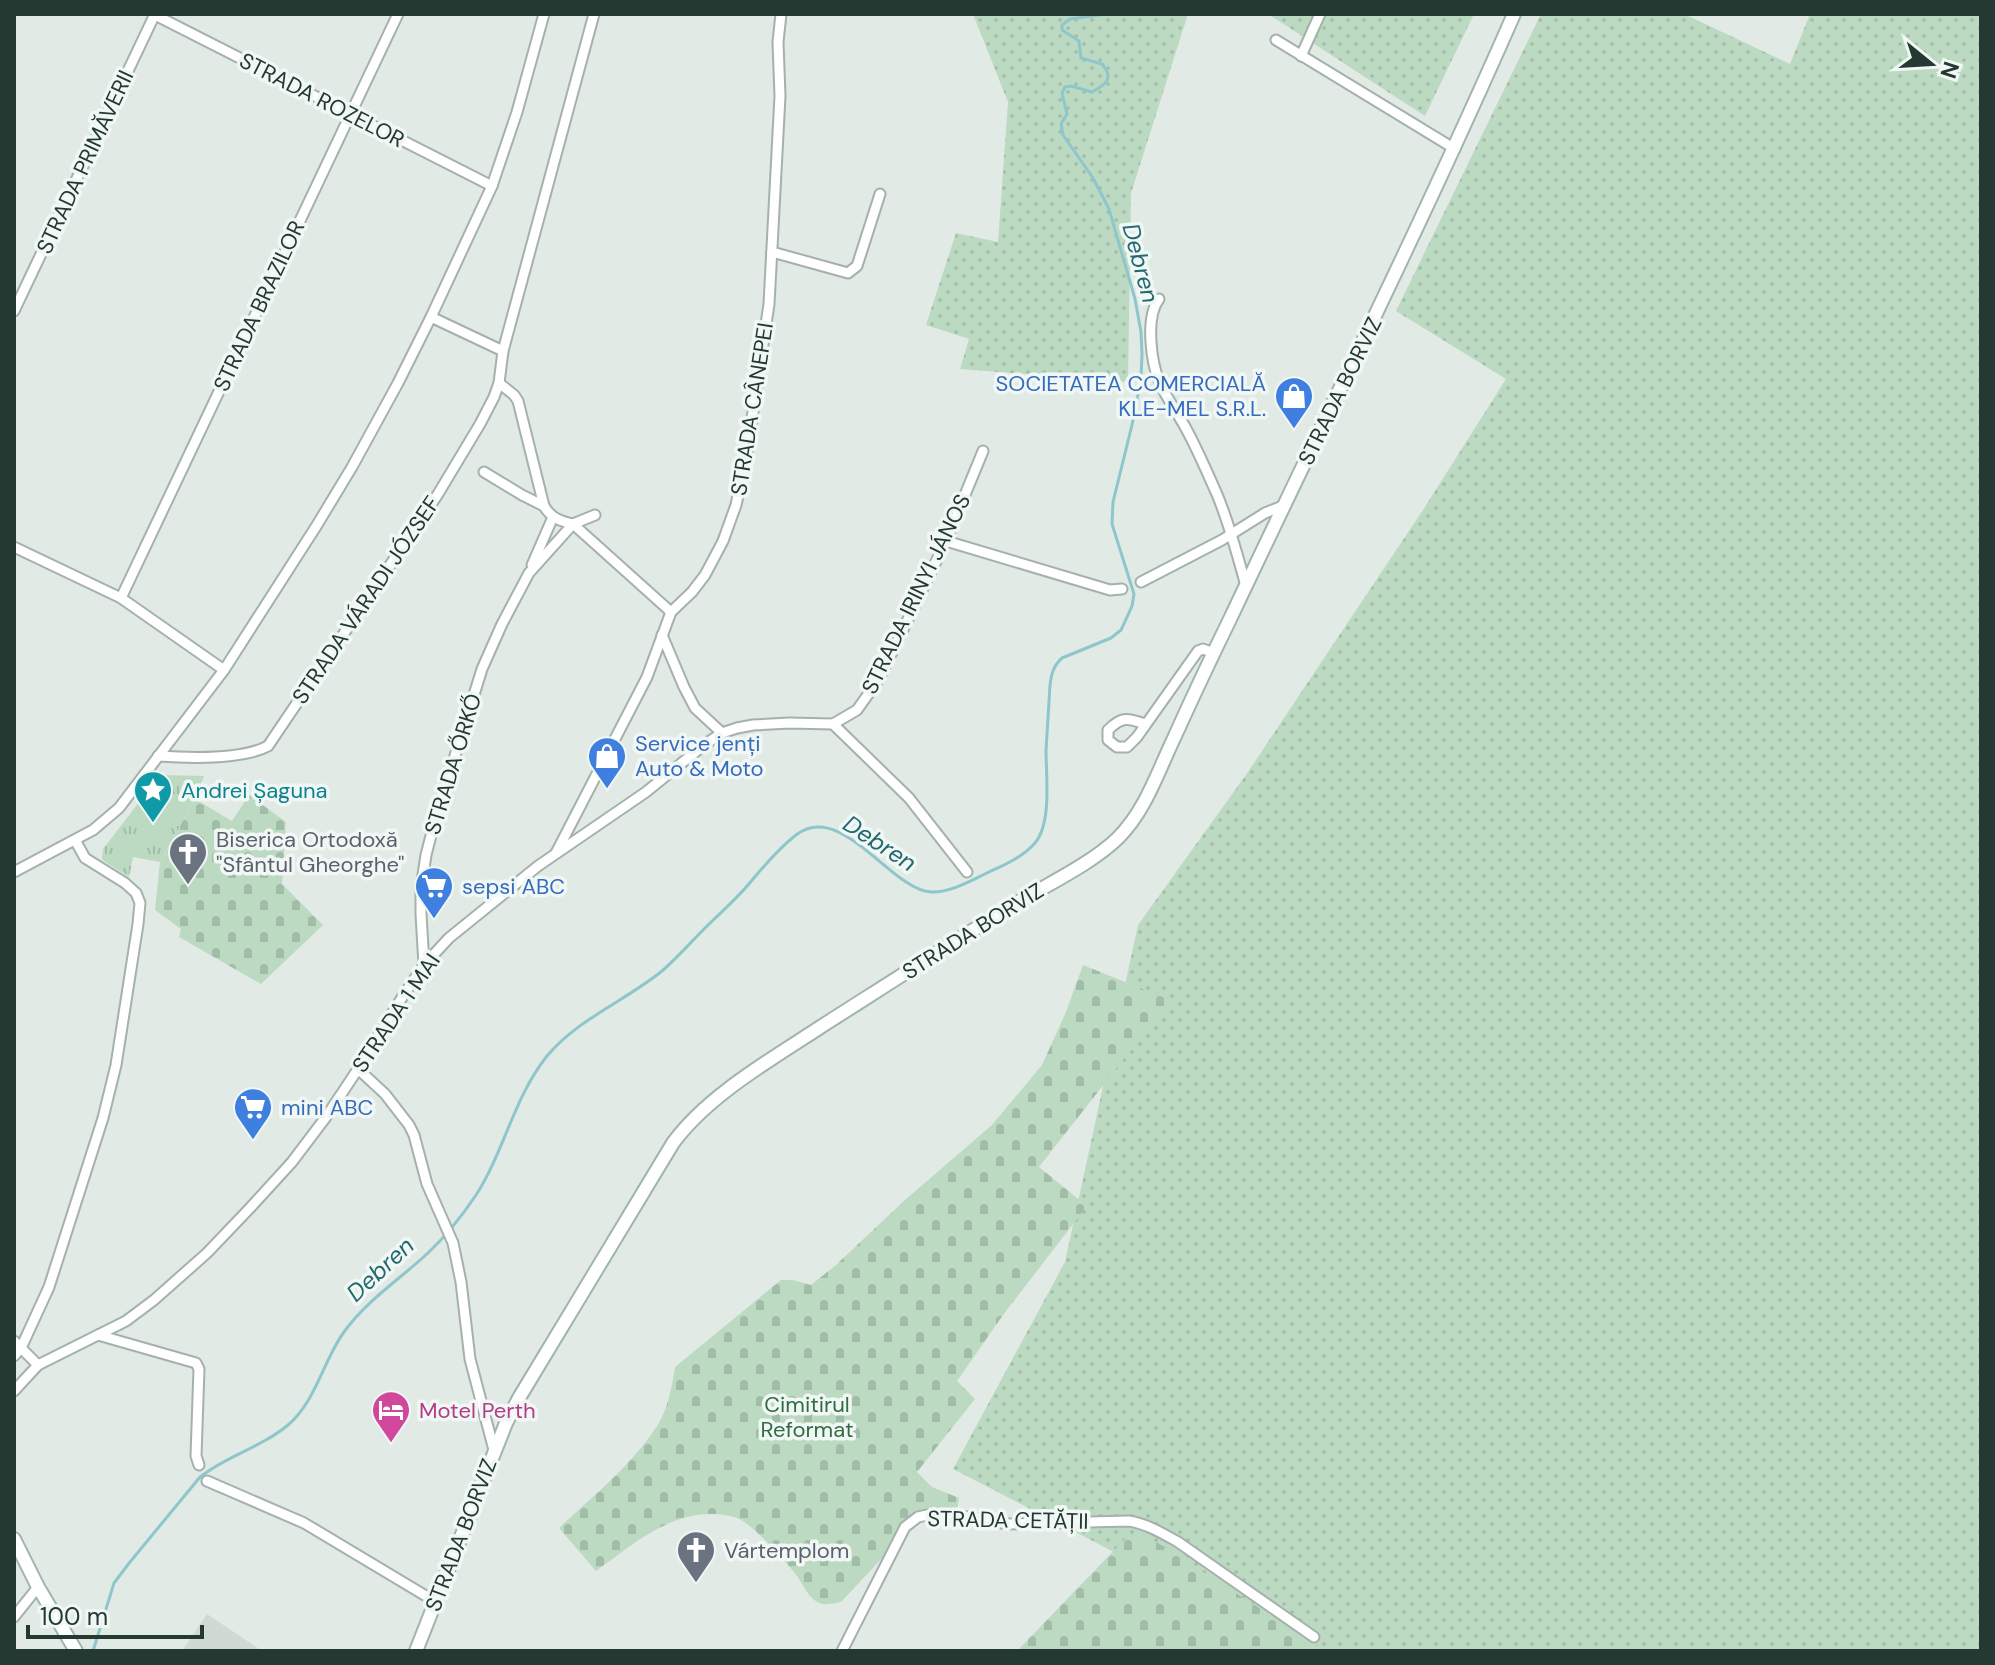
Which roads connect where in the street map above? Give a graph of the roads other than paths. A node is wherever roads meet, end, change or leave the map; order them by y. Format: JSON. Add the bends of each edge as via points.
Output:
{"nodes":[{"id":1,"x":154,"y":14,"type":"edge"},
{"id":2,"x":398,"y":14,"type":"edge"},
{"id":3,"x":544,"y":14,"type":"edge"},
{"id":4,"x":594,"y":14,"type":"edge"},
{"id":5,"x":781,"y":14,"type":"edge"},
{"id":6,"x":1320,"y":14,"type":"edge"},
{"id":7,"x":1514,"y":14,"type":"edge"},
{"id":8,"x":1276,"y":40,"type":"dead end"},
{"id":9,"x":1301,"y":56,"type":"junction"},
{"id":10,"x":350,"y":114,"type":"junction"},
{"id":11,"x":1455,"y":149,"type":"junction"},
{"id":12,"x":492,"y":186,"type":"junction"},
{"id":13,"x":880,"y":194,"type":"dead end"},
{"id":14,"x":772,"y":252,"type":"junction"},
{"id":15,"x":1159,"y":299,"type":"dead end"},
{"id":16,"x":14,"y":311,"type":"edge"},
{"id":17,"x":431,"y":317,"type":"junction"},
{"id":18,"x":503,"y":351,"type":"junction"},
{"id":19,"x":499,"y":383,"type":"junction"},
{"id":20,"x":983,"y":451,"type":"dead end"},
{"id":21,"x":484,"y":472,"type":"dead end"},
{"id":22,"x":1285,"y":505,"type":"junction"},
{"id":23,"x":544,"y":506,"type":"junction"},
{"id":24,"x":595,"y":515,"type":"dead end"},
{"id":25,"x":553,"y":517,"type":"junction"},
{"id":26,"x":573,"y":524,"type":"junction"},
{"id":27,"x":1232,"y":535,"type":"junction"},
{"id":28,"x":946,"y":541,"type":"junction"},
{"id":29,"x":15,"y":550,"type":"edge"},
{"id":30,"x":529,"y":573,"type":"junction"},
{"id":31,"x":1141,"y":582,"type":"dead end"},
{"id":32,"x":1246,"y":586,"type":"junction"},
{"id":33,"x":1122,"y":589,"type":"dead end"},
{"id":34,"x":121,"y":598,"type":"junction"},
{"id":35,"x":671,"y":612,"type":"junction"},
{"id":36,"x":662,"y":634,"type":"junction"},
{"id":37,"x":1214,"y":653,"type":"junction"},
{"id":38,"x":224,"y":670,"type":"junction"},
{"id":39,"x":833,"y":724,"type":"junction"},
{"id":40,"x":1145,"y":724,"type":"dead end"},
{"id":41,"x":722,"y":733,"type":"junction"},
{"id":42,"x":158,"y":756,"type":"junction"},
{"id":43,"x":75,"y":840,"type":"junction"},
{"id":44,"x":556,"y":853,"type":"junction"},
{"id":45,"x":14,"y":872,"type":"edge"},
{"id":46,"x":967,"y":872,"type":"dead end"},
{"id":47,"x":424,"y":965,"type":"junction"},
{"id":48,"x":358,"y":1069,"type":"junction"},
{"id":49,"x":98,"y":1335,"type":"junction"},
{"id":50,"x":16,"y":1348,"type":"edge"},
{"id":51,"x":38,"y":1365,"type":"junction"},
{"id":52,"x":14,"y":1391,"type":"edge"},
{"id":53,"x":494,"y":1450,"type":"junction"},
{"id":54,"x":199,"y":1465,"type":"dead end"},
{"id":55,"x":207,"y":1481,"type":"dead end"},
{"id":56,"x":14,"y":1539,"type":"edge"},
{"id":57,"x":38,"y":1587,"type":"junction"},
{"id":58,"x":436,"y":1602,"type":"junction"},
{"id":59,"x":14,"y":1617,"type":"edge"},
{"id":60,"x":1314,"y":1637,"type":"dead end"},
{"id":61,"x":76,"y":1651,"type":"edge"},
{"id":62,"x":416,"y":1651,"type":"edge"},
{"id":63,"x":842,"y":1651,"type":"edge"}],
"edges":[{"from":1,"to":10,"type":"street","name":"STRADA ROZELOR"},
{"from":1,"to":16,"type":"street","name":"STRADA PRIMĂVERII"},
{"from":2,"to":10,"type":"street","name":"STRADA BRAZILOR"},
{"from":3,"to":12,"type":"street"},
{"from":4,"to":18,"type":"street","name":"STRADA VÁRADI JÓZSEF"},
{"from":5,"to":14,"type":"street","name":"STRADA CÂNEPEI"},
{"from":6,"to":9,"type":"street"},
{"from":7,"to":11,"type":"main road","name":"STRADA BORVIZ"},
{"from":8,"to":9,"type":"street"},
{"from":9,"to":11,"type":"street"},
{"from":10,"to":12,"type":"street","name":"STRADA ROZELOR"},
{"from":10,"to":34,"type":"street","name":"STRADA BRAZILOR"},
{"from":11,"to":22,"type":"main road","name":"STRADA BORVIZ"},
{"from":12,"to":17,"type":"street"},
{"from":13,"to":14,"type":"street","via":[[857,266],[848,273]]},
{"from":14,"to":35,"type":"street","name":"STRADA CÂNEPEI","via":[[769,304],[736,505],[705,575]]},
{"from":15,"to":27,"type":"street","via":[[1151,320],[1160,383],[1187,429]]},
{"from":17,"to":18,"type":"street"},
{"from":17,"to":38,"type":"street","via":[[352,467]]},
{"from":18,"to":19,"type":"street","name":"STRADA VÁRADI JÓZSEF"},
{"from":19,"to":23,"type":"street","via":[[518,401]]},
{"from":19,"to":42,"type":"street","name":"STRADA VÁRADI JÓZSEF","via":[[438,494],[268,746],[193,758]]},
{"from":20,"to":28,"type":"street","name":"STRADA IRINYI JÁNOS"},
{"from":21,"to":23,"type":"street"},
{"from":22,"to":27,"type":"street"},
{"from":22,"to":32,"type":"main road","name":"STRADA BORVIZ"},
{"from":23,"to":25,"type":"street"},
{"from":24,"to":26,"type":"street","name":"STRADA ŐRKŐ"},
{"from":25,"to":26,"type":"street"},
{"from":25,"to":30,"type":"street","name":"STRADA ŐRKŐ"},
{"from":26,"to":30,"type":"street","name":"STRADA ŐRKŐ"},
{"from":26,"to":35,"type":"street"},
{"from":27,"to":31,"type":"street"},
{"from":27,"to":32,"type":"street"},
{"from":28,"to":33,"type":"street","via":[[1110,590]]},
{"from":28,"to":39,"type":"street","name":"STRADA IRINYI JÁNOS","via":[[871,693],[857,710]]},
{"from":29,"to":34,"type":"street"},
{"from":30,"to":47,"type":"street","name":"STRADA ŐRKŐ","via":[[482,669],[435,820],[421,888]]},
{"from":32,"to":37,"type":"main road","name":"STRADA BORVIZ"},
{"from":34,"to":38,"type":"street"},
{"from":35,"to":36,"type":"street","name":"STRADA CÂNEPEI"},
{"from":36,"to":41,"type":"street","via":[[695,708]]},
{"from":36,"to":44,"type":"street","name":"STRADA CÂNEPEI","via":[[647,677]]},
{"from":37,"to":40,"type":"street","via":[[1198,651]]},
{"from":37,"to":53,"type":"main road","name":"STRADA BORVIZ","via":[[1142,807],[1116,840],[797,1042],[685,1127],[519,1398]]},
{"from":38,"to":42,"type":"street"},
{"from":39,"to":41,"type":"street","name":"STRADA 1 MAI","via":[[753,725]]},
{"from":39,"to":46,"type":"street","via":[[909,798]]},
{"from":41,"to":44,"type":"street","name":"STRADA 1 MAI"},
{"from":42,"to":43,"type":"street","via":[[113,814]]},
{"from":43,"to":45,"type":"street"},
{"from":43,"to":50,"type":"street","via":[[85,858],[136,893],[138,924],[103,1118],[49,1287]]},
{"from":44,"to":47,"type":"street","name":"STRADA 1 MAI","via":[[449,938]]},
{"from":47,"to":48,"type":"street","name":"STRADA 1 MAI"},
{"from":48,"to":49,"type":"street","name":"STRADA 1 MAI","via":[[292,1162],[207,1253],[135,1314]]},
{"from":48,"to":53,"type":"street","via":[[409,1125],[453,1243],[470,1359]]},
{"from":49,"to":51,"type":"street","name":"STRADA 1 MAI"},
{"from":49,"to":54,"type":"street","via":[[196,1363]]},
{"from":50,"to":51,"type":"street"},
{"from":51,"to":52,"type":"street","name":"STRADA 1 MAI"},
{"from":53,"to":58,"type":"main road","name":"STRADA BORVIZ"},
{"from":55,"to":58,"type":"street","via":[[304,1523]]},
{"from":56,"to":57,"type":"main road"},
{"from":57,"to":59,"type":"street"},
{"from":57,"to":61,"type":"main road"},
{"from":58,"to":62,"type":"main road","name":"STRADA BORVIZ"},
{"from":60,"to":63,"type":"street","name":"STRADA CETĂȚII","via":[[1178,1542],[1137,1522],[1008,1524],[932,1514],[905,1527]]}]}
